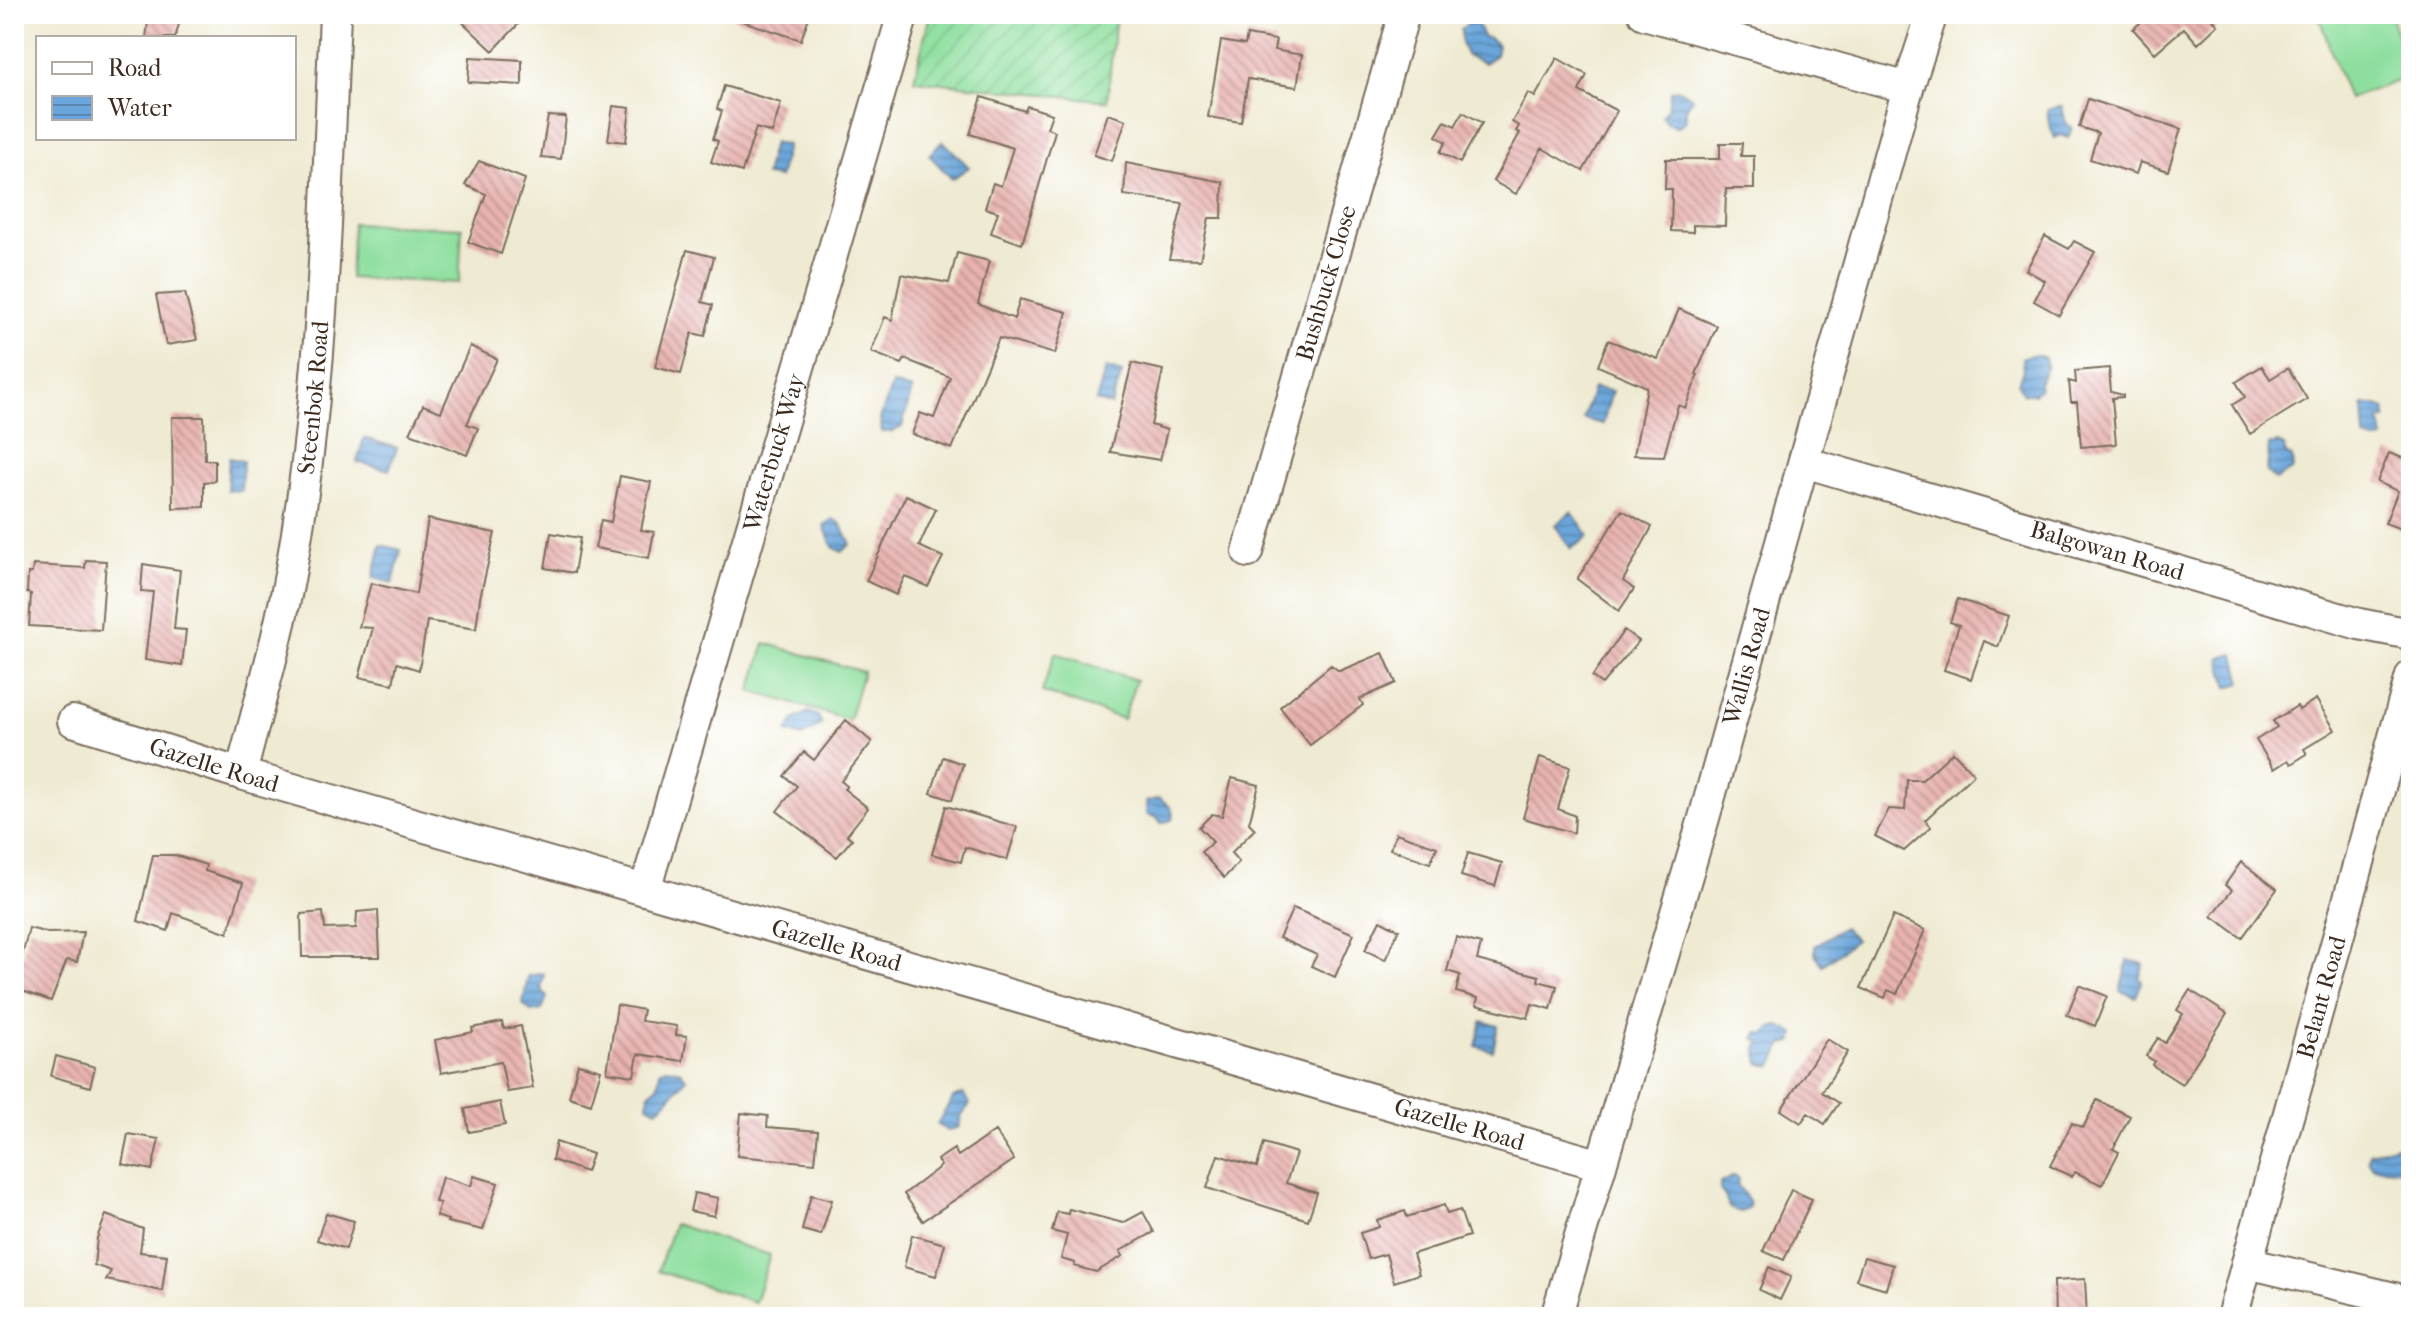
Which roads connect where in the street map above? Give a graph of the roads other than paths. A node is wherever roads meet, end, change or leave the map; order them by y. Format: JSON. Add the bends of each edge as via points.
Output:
{"nodes":[{"id":1,"x":335,"y":14,"type":"edge"},
{"id":2,"x":903,"y":14,"type":"edge"},
{"id":3,"x":1404,"y":14,"type":"edge"},
{"id":4,"x":1644,"y":14,"type":"edge"},
{"id":5,"x":1932,"y":14,"type":"edge"},
{"id":6,"x":1908,"y":88,"type":"junction"},
{"id":7,"x":1804,"y":462,"type":"junction"},
{"id":8,"x":1248,"y":552,"type":"dead end"},
{"id":9,"x":2411,"y":634,"type":"edge"},
{"id":10,"x":2411,"y":676,"type":"edge"},
{"id":11,"x":73,"y":721,"type":"dead end"},
{"id":12,"x":241,"y":774,"type":"junction"},
{"id":13,"x":645,"y":890,"type":"junction"},
{"id":14,"x":1601,"y":1165,"type":"junction"},
{"id":15,"x":2247,"y":1263,"type":"junction"},
{"id":16,"x":2411,"y":1302,"type":"edge"},
{"id":17,"x":1556,"y":1317,"type":"edge"},
{"id":18,"x":2232,"y":1317,"type":"edge"}],
"edges":[{"from":1,"to":12,"type":"street","name":"Steenbok Road","via":[[322,313],[310,443],[291,571]]},
{"from":2,"to":13,"type":"street","name":"Waterbuck Way"},
{"from":3,"to":8,"type":"street","name":"Bushbuck Close"},
{"from":4,"to":6,"type":"street"},
{"from":5,"to":6,"type":"street","name":"Wallis Road"},
{"from":6,"to":7,"type":"street","name":"Wallis Road"},
{"from":7,"to":9,"type":"street","name":"Balgowan Road","via":[[2359,624]]},
{"from":7,"to":14,"type":"street","name":"Wallis Road"},
{"from":10,"to":15,"type":"street","name":"Belant Road"},
{"from":11,"to":12,"type":"street","name":"Gazelle Road"},
{"from":12,"to":13,"type":"street","name":"Gazelle Road"},
{"from":13,"to":14,"type":"street","name":"Gazelle Road"},
{"from":14,"to":17,"type":"street","name":"Wallis Road"},
{"from":15,"to":16,"type":"street"},
{"from":15,"to":18,"type":"street","name":"Belant Road"}]}
